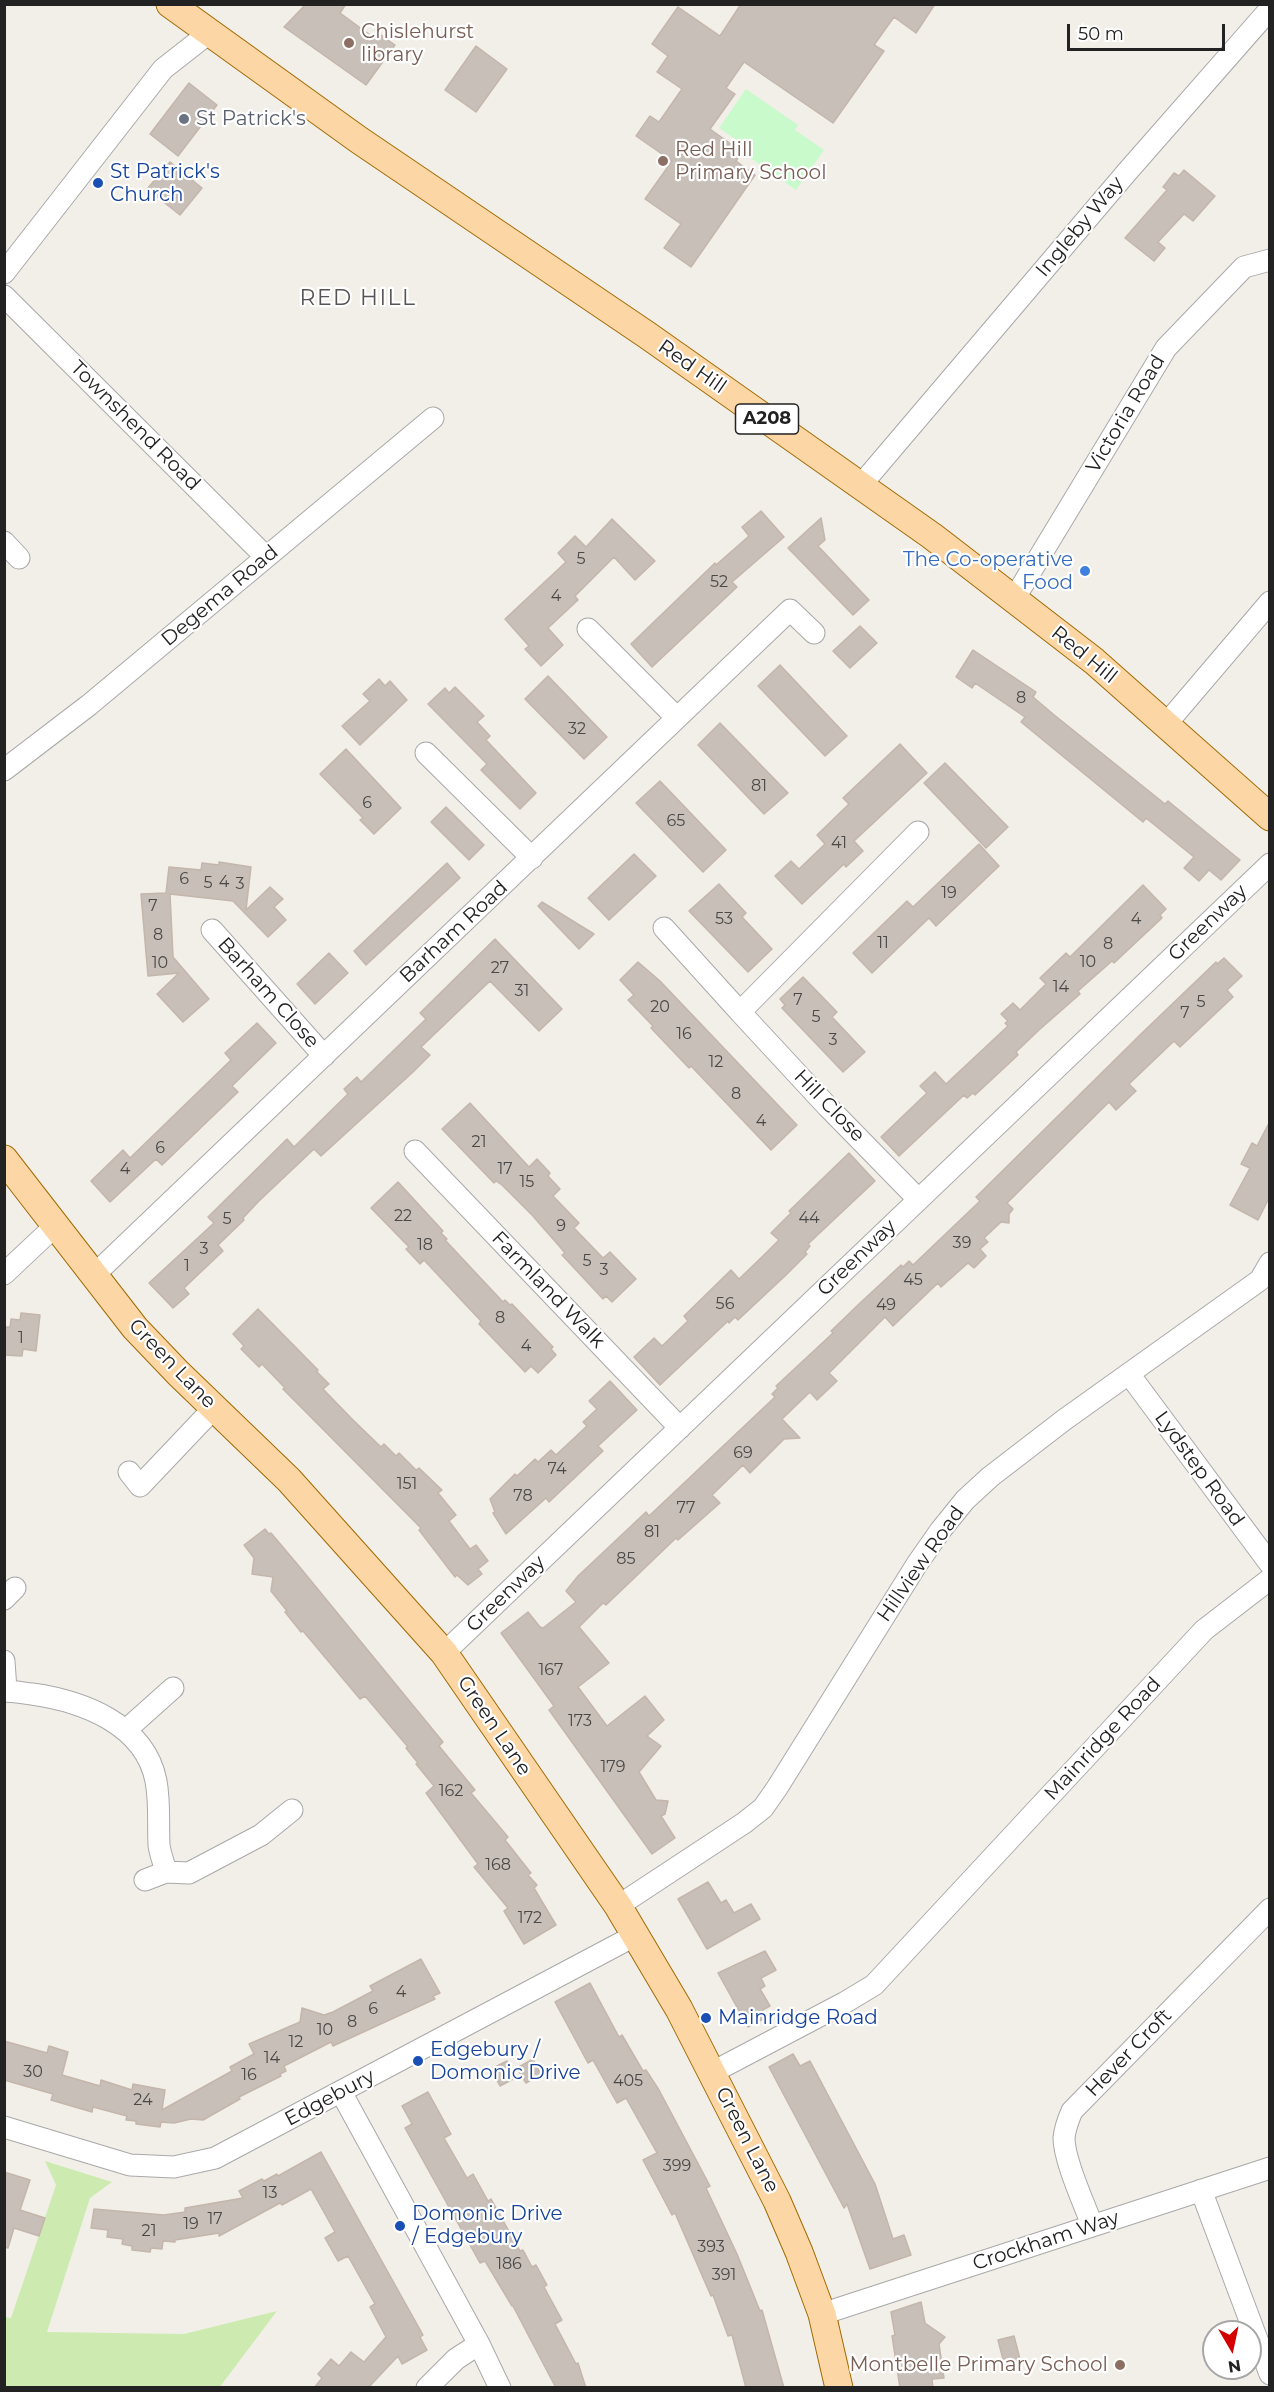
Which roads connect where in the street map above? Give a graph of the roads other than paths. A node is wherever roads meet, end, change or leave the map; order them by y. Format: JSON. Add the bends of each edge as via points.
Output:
{"nodes":[{"id":1,"x":170,"y":4,"type":"edge"},
{"id":2,"x":1269,"y":9,"type":"edge"},
{"id":3,"x":209,"y":33,"type":"junction"},
{"id":4,"x":1269,"y":260,"type":"edge"},
{"id":5,"x":4,"y":273,"type":"edge"},
{"id":6,"x":4,"y":296,"type":"edge"},
{"id":7,"x":433,"y":418,"type":"dead end"},
{"id":8,"x":861,"y":485,"type":"junction"},
{"id":9,"x":266,"y":557,"type":"junction"},
{"id":10,"x":1014,"y":599,"type":"junction"},
{"id":11,"x":1269,"y":602,"type":"edge"},
{"id":12,"x":588,"y":629,"type":"dead end"},
{"id":13,"x":814,"y":633,"type":"dead end"},
{"id":14,"x":676,"y":717,"type":"junction"},
{"id":15,"x":1167,"y":723,"type":"junction"},
{"id":16,"x":426,"y":753,"type":"dead end"},
{"id":17,"x":4,"y":770,"type":"edge"},
{"id":18,"x":1269,"y":817,"type":"edge"},
{"id":19,"x":918,"y":832,"type":"dead end"},
{"id":20,"x":532,"y":858,"type":"junction"},
{"id":21,"x":1269,"y":864,"type":"edge"},
{"id":22,"x":664,"y":928,"type":"dead end"},
{"id":23,"x":212,"y":930,"type":"dead end"},
{"id":24,"x":740,"y":1012,"type":"junction"},
{"id":25,"x":324,"y":1056,"type":"junction"},
{"id":26,"x":415,"y":1151,"type":"dead end"},
{"id":27,"x":4,"y":1159,"type":"edge"},
{"id":28,"x":918,"y":1199,"type":"junction"},
{"id":29,"x":55,"y":1226,"type":"junction"},
{"id":30,"x":1269,"y":1263,"type":"edge"},
{"id":31,"x":4,"y":1274,"type":"edge"},
{"id":32,"x":93,"y":1276,"type":"junction"},
{"id":33,"x":1129,"y":1374,"type":"junction"},
{"id":34,"x":214,"y":1408,"type":"junction"},
{"id":35,"x":680,"y":1428,"type":"junction"},
{"id":36,"x":139,"y":1485,"type":"dead end"},
{"id":37,"x":1269,"y":1564,"type":"edge"},
{"id":38,"x":1269,"y":1579,"type":"edge"},
{"id":39,"x":444,"y":1653,"type":"junction"},
{"id":40,"x":4,"y":1660,"type":"edge"},
{"id":41,"x":173,"y":1688,"type":"dead end"},
{"id":42,"x":5,"y":1691,"type":"edge"},
{"id":43,"x":126,"y":1730,"type":"junction"},
{"id":44,"x":292,"y":1810,"type":"dead end"},
{"id":45,"x":166,"y":1872,"type":"junction"},
{"id":46,"x":145,"y":1880,"type":"dead end"},
{"id":47,"x":618,"y":1906,"type":"junction"},
{"id":48,"x":1269,"y":1909,"type":"edge"},
{"id":49,"x":636,"y":1935,"type":"junction"},
{"id":50,"x":713,"y":2072,"type":"junction"},
{"id":51,"x":341,"y":2092,"type":"junction"},
{"id":52,"x":4,"y":2127,"type":"edge"},
{"id":53,"x":1269,"y":2168,"type":"edge"},
{"id":54,"x":1201,"y":2190,"type":"junction"},
{"id":55,"x":1092,"y":2225,"type":"junction"},
{"id":56,"x":822,"y":2314,"type":"junction"},
{"id":57,"x":479,"y":2344,"type":"junction"},
{"id":58,"x":1269,"y":2374,"type":"edge"},
{"id":59,"x":427,"y":2388,"type":"edge"},
{"id":60,"x":500,"y":2388,"type":"edge"},
{"id":61,"x":839,"y":2388,"type":"edge"}],
"edges":[{"from":1,"to":3,"type":"main road","number":"A208"},
{"from":2,"to":8,"type":"street","name":"Ingleby Way"},
{"from":3,"to":5,"type":"street","via":[[164,69]]},
{"from":3,"to":8,"type":"main road","name":"Red Hill","number":"A208"},
{"from":4,"to":10,"type":"street","name":"Victoria Road","via":[[1244,267],[1166,348]]},
{"from":6,"to":9,"type":"street","name":"Townshend Road"},
{"from":7,"to":9,"type":"street","name":"Degema Road"},
{"from":8,"to":10,"type":"main road","name":"Red Hill","number":"A208"},
{"from":9,"to":17,"type":"street","name":"Degema Road","via":[[89,705]]},
{"from":10,"to":15,"type":"main road","name":"Red Hill","number":"A208"},
{"from":11,"to":15,"type":"street"},
{"from":12,"to":14,"type":"street"},
{"from":13,"to":14,"type":"street","name":"Barham Road","via":[[790,610]]},
{"from":14,"to":20,"type":"street","name":"Barham Road"},
{"from":15,"to":18,"type":"main road","name":"Red Hill","number":"A208"},
{"from":16,"to":20,"type":"street"},
{"from":19,"to":24,"type":"street"},
{"from":20,"to":25,"type":"street","name":"Barham Road"},
{"from":21,"to":28,"type":"street","name":"Greenway"},
{"from":22,"to":24,"type":"street","name":"Hill Close"},
{"from":23,"to":25,"type":"street","name":"Barham Close"},
{"from":24,"to":28,"type":"street","name":"Hill Close"},
{"from":25,"to":32,"type":"street","name":"Barham Road"},
{"from":26,"to":35,"type":"street","name":"Farmland Walk"},
{"from":27,"to":29,"type":"main road","name":"Green Lane"},
{"from":28,"to":35,"type":"street","name":"Greenway"},
{"from":29,"to":31,"type":"street"},
{"from":29,"to":32,"type":"main road","name":"Green Lane"},
{"from":30,"to":33,"type":"street","name":"Hillview Road","via":[[1260,1280]]},
{"from":32,"to":34,"type":"main road","name":"Green Lane","via":[[135,1328]]},
{"from":33,"to":37,"type":"street","name":"Lydstep Road"},
{"from":33,"to":47,"type":"street","name":"Hillview Road","via":[[990,1477],[965,1500],[940,1531],[763,1808]]},
{"from":34,"to":36,"type":"street"},
{"from":34,"to":39,"type":"main road","name":"Green Lane","via":[[290,1480]]},
{"from":35,"to":39,"type":"street","name":"Greenway"},
{"from":38,"to":50,"type":"street","name":"Mainridge Road","via":[[1204,1630],[874,1985]]},
{"from":39,"to":47,"type":"main road","name":"Green Lane"},
{"from":40,"to":42,"type":"street"},
{"from":41,"to":43,"type":"street"},
{"from":42,"to":43,"type":"street","via":[[58,1697],[92,1709]]},
{"from":43,"to":45,"type":"street","via":[[143,1751],[155,1778],[159,1847]]},
{"from":44,"to":45,"type":"street","via":[[261,1835],[189,1873]]},
{"from":45,"to":46,"type":"street"},
{"from":47,"to":49,"type":"main road","name":"Green Lane"},
{"from":48,"to":55,"type":"street","name":"Hever Croft","via":[[1072,2111],[1066,2125],[1066,2152]]},
{"from":49,"to":50,"type":"main road","name":"Green Lane"},
{"from":49,"to":51,"type":"street","name":"Edgebury"},
{"from":50,"to":56,"type":"main road","name":"Green Lane","via":[[800,2252]]},
{"from":51,"to":52,"type":"street","name":"Edgebury","via":[[215,2158],[174,2168],[130,2165]]},
{"from":51,"to":57,"type":"street"},
{"from":53,"to":54,"type":"street","name":"Crockham Way"},
{"from":54,"to":55,"type":"street","name":"Crockham Way"},
{"from":54,"to":58,"type":"street"},
{"from":55,"to":56,"type":"street","name":"Crockham Way"},
{"from":56,"to":61,"type":"main road","name":"Green Lane"},
{"from":57,"to":59,"type":"street","via":[[456,2359]]},
{"from":57,"to":60,"type":"street"}]}
